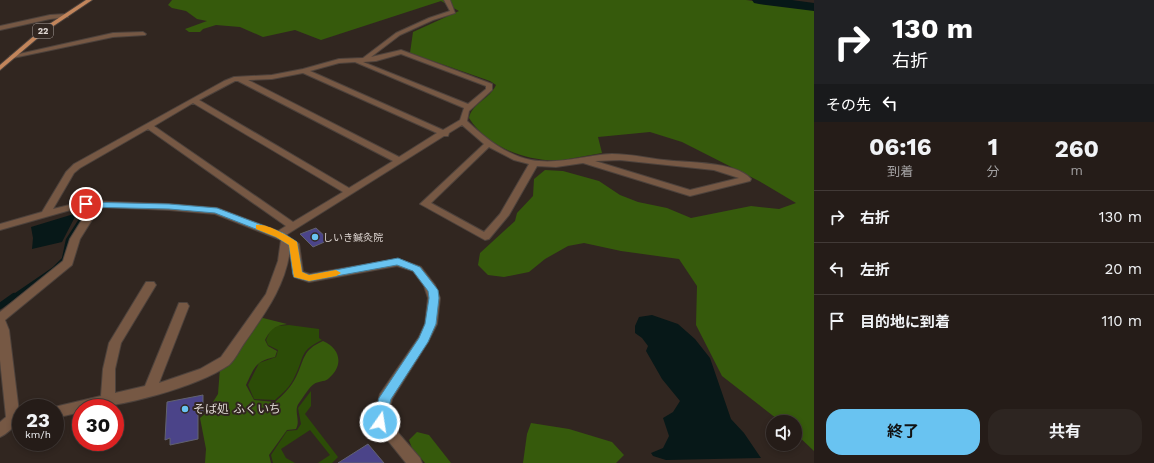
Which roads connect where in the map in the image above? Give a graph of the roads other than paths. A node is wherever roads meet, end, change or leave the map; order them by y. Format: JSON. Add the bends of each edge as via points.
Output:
{"nodes":[{"id":1,"x":89,"y":0,"type":"edge"},
{"id":2,"x":447,"y":0,"type":"edge"},
{"id":3,"x":66,"y":16,"type":"junction"},
{"id":4,"x":0,"y":28,"type":"edge"},
{"id":5,"x":143,"y":34,"type":"dead end"},
{"id":6,"x":13,"y":56,"type":"junction"},
{"id":7,"x":354,"y":60,"type":"junction"},
{"id":8,"x":364,"y":60,"type":"junction"},
{"id":9,"x":0,"y":68,"type":"edge"},
{"id":10,"x":304,"y":71,"type":"junction"},
{"id":11,"x":240,"y":79,"type":"junction"},
{"id":12,"x":193,"y":100,"type":"junction"},
{"id":13,"x":469,"y":107,"type":"junction"},
{"id":14,"x":463,"y":121,"type":"junction"},
{"id":15,"x":148,"y":125,"type":"junction"},
{"id":16,"x":445,"y":134,"type":"junction"},
{"id":17,"x":488,"y":144,"type":"junction"},
{"id":18,"x":583,"y":160,"type":"junction"},
{"id":19,"x":400,"y":161,"type":"junction"},
{"id":20,"x":534,"y":163,"type":"junction"},
{"id":21,"x":350,"y":192,"type":"junction"},
{"id":22,"x":97,"y":204,"type":"junction"},
{"id":23,"x":46,"y":213,"type":"junction"},
{"id":24,"x":0,"y":227,"type":"edge"},
{"id":25,"x":293,"y":227,"type":"junction"},
{"id":26,"x":282,"y":237,"type":"junction"},
{"id":27,"x":150,"y":285,"type":"dead end"},
{"id":28,"x":183,"y":306,"type":"dead end"},
{"id":29,"x":0,"y":318,"type":"edge"},
{"id":30,"x":0,"y":322,"type":"edge"},
{"id":31,"x":150,"y":390,"type":"junction"},
{"id":32,"x":14,"y":399,"type":"edge"},
{"id":33,"x":108,"y":399,"type":"edge"},
{"id":34,"x":112,"y":399,"type":"edge"},
{"id":35,"x":12,"y":422,"type":"edge"},
{"id":36,"x":0,"y":431,"type":"edge"},
{"id":37,"x":415,"y":463,"type":"edge"}],
"edges":[{"from":1,"to":3,"type":"main road","number":"22"},
{"from":2,"to":8,"type":"street","via":[[453,12],[398,34]]},
{"from":3,"to":4,"type":"street"},
{"from":3,"to":6,"type":"main road","number":"22"},
{"from":5,"to":6,"type":"street","via":[[113,35]]},
{"from":6,"to":9,"type":"main road","number":"22"},
{"from":7,"to":8,"type":"street"},
{"from":7,"to":10,"type":"street","via":[[330,62]]},
{"from":7,"to":13,"type":"street"},
{"from":8,"to":13,"type":"street","via":[[401,52],[490,85],[489,90]]},
{"from":10,"to":11,"type":"street"},
{"from":10,"to":16,"type":"street"},
{"from":11,"to":12,"type":"street","via":[[226,82]]},
{"from":11,"to":19,"type":"street"},
{"from":12,"to":15,"type":"street"},
{"from":12,"to":21,"type":"street"},
{"from":13,"to":14,"type":"street"},
{"from":14,"to":16,"type":"street"},
{"from":14,"to":17,"type":"street"},
{"from":15,"to":23,"type":"street","via":[[70,172]]},
{"from":15,"to":25,"type":"street"},
{"from":16,"to":19,"type":"street"},
{"from":17,"to":20,"type":"street","via":[[514,158]]},
{"from":17,"to":20,"type":"street","via":[[425,204],[485,237],[504,215]]},
{"from":18,"to":18,"type":"street","via":[[620,157],[702,165],[738,173],[747,179],[690,193]]},
{"from":18,"to":20,"type":"street","via":[[556,164]]},
{"from":19,"to":21,"type":"street"},
{"from":21,"to":25,"type":"street"},
{"from":22,"to":23,"type":"street","via":[[73,206]]},
{"from":22,"to":26,"type":"street","via":[[217,211]]},
{"from":22,"to":29,"type":"street","via":[[75,239],[68,263]]},
{"from":23,"to":24,"type":"street"},
{"from":25,"to":26,"type":"street"},
{"from":26,"to":31,"type":"street","via":[[283,261],[272,295],[226,360],[205,373]]},
{"from":26,"to":37,"type":"street","via":[[294,244],[298,274],[309,278],[398,262],[417,269],[429,285],[434,298],[431,324],[385,398],[380,422]]},
{"from":27,"to":33,"type":"street","via":[[115,343],[109,369]]},
{"from":28,"to":31,"type":"street"},
{"from":30,"to":32,"type":"street"},
{"from":31,"to":34,"type":"street"},
{"from":35,"to":36,"type":"street"}]}
